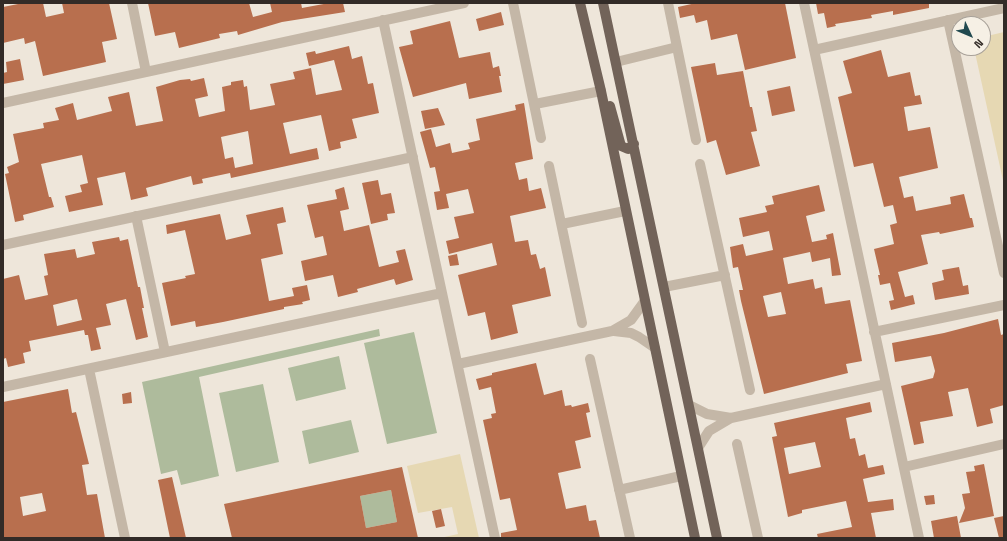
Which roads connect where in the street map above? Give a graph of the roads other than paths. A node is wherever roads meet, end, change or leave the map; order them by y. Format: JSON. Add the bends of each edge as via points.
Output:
{"nodes":[{"id":1,"x":132,"y":3,"type":"edge"},
{"id":2,"x":464,"y":3,"type":"edge"},
{"id":3,"x":513,"y":3,"type":"edge"},
{"id":4,"x":580,"y":3,"type":"edge"},
{"id":5,"x":603,"y":3,"type":"edge"},
{"id":6,"x":668,"y":3,"type":"edge"},
{"id":7,"x":804,"y":3,"type":"edge"},
{"id":8,"x":1004,"y":8,"type":"edge"},
{"id":9,"x":383,"y":20,"type":"junction"},
{"id":10,"x":948,"y":20,"type":"junction"},
{"id":11,"x":677,"y":47,"type":"junction"},
{"id":12,"x":814,"y":50,"type":"junction"},
{"id":13,"x":616,"y":62,"type":"junction"},
{"id":14,"x":146,"y":72,"type":"junction"},
{"id":15,"x":601,"y":91,"type":"junction"},
{"id":16,"x":3,"y":103,"type":"edge"},
{"id":17,"x":534,"y":104,"type":"junction"},
{"id":18,"x":541,"y":138,"type":"dead end"},
{"id":19,"x":696,"y":140,"type":"dead end"},
{"id":20,"x":634,"y":144,"type":"junction"},
{"id":21,"x":413,"y":157,"type":"junction"},
{"id":22,"x":700,"y":164,"type":"dead end"},
{"id":23,"x":549,"y":166,"type":"dead end"},
{"id":24,"x":625,"y":211,"type":"junction"},
{"id":25,"x":136,"y":216,"type":"junction"},
{"id":26,"x":562,"y":224,"type":"junction"},
{"id":27,"x":3,"y":245,"type":"edge"},
{"id":28,"x":1004,"y":273,"type":"edge"},
{"id":29,"x":725,"y":275,"type":"junction"},
{"id":30,"x":664,"y":287,"type":"junction"},
{"id":31,"x":442,"y":293,"type":"junction"},
{"id":32,"x":644,"y":302,"type":"junction"},
{"id":33,"x":1004,"y":305,"type":"edge"},
{"id":34,"x":582,"y":323,"type":"dead end"},
{"id":35,"x":612,"y":331,"type":"junction"},
{"id":36,"x":874,"y":332,"type":"junction"},
{"id":37,"x":655,"y":348,"type":"junction"},
{"id":38,"x":165,"y":352,"type":"junction"},
{"id":39,"x":590,"y":359,"type":"dead end"},
{"id":40,"x":458,"y":364,"type":"junction"},
{"id":41,"x":89,"y":369,"type":"junction"},
{"id":42,"x":886,"y":384,"type":"junction"},
{"id":43,"x":3,"y":387,"type":"edge"},
{"id":44,"x":750,"y":390,"type":"dead end"},
{"id":45,"x":689,"y":405,"type":"junction"},
{"id":46,"x":731,"y":418,"type":"junction"},
{"id":47,"x":737,"y":444,"type":"dead end"},
{"id":48,"x":1004,"y":444,"type":"edge"},
{"id":49,"x":698,"y":448,"type":"junction"},
{"id":50,"x":904,"y":467,"type":"junction"},
{"id":51,"x":681,"y":476,"type":"junction"},
{"id":52,"x":619,"y":490,"type":"junction"},
{"id":53,"x":125,"y":538,"type":"edge"},
{"id":54,"x":495,"y":538,"type":"edge"},
{"id":55,"x":630,"y":538,"type":"edge"},
{"id":56,"x":695,"y":538,"type":"edge"},
{"id":57,"x":717,"y":538,"type":"edge"},
{"id":58,"x":758,"y":538,"type":"edge"},
{"id":59,"x":919,"y":538,"type":"edge"}],
"edges":[{"from":1,"to":14,"type":"street"},
{"from":2,"to":9,"type":"street"},
{"from":3,"to":17,"type":"street"},
{"from":4,"to":15,"type":"main road"},
{"from":5,"to":13,"type":"main road"},
{"from":6,"to":11,"type":"street"},
{"from":7,"to":12,"type":"street"},
{"from":8,"to":10,"type":"street"},
{"from":9,"to":14,"type":"street"},
{"from":9,"to":21,"type":"street"},
{"from":10,"to":12,"type":"street"},
{"from":10,"to":28,"type":"street"},
{"from":11,"to":13,"type":"street"},
{"from":11,"to":19,"type":"street"},
{"from":12,"to":36,"type":"street"},
{"from":13,"to":20,"type":"main road"},
{"from":14,"to":16,"type":"street"},
{"from":15,"to":17,"type":"street"},
{"from":15,"to":20,"type":"main road","via":[[610,103],[621,146],[628,149]]},
{"from":15,"to":24,"type":"main road"},
{"from":17,"to":18,"type":"street"},
{"from":20,"to":30,"type":"main road"},
{"from":21,"to":25,"type":"street"},
{"from":21,"to":31,"type":"street"},
{"from":22,"to":29,"type":"street"},
{"from":23,"to":26,"type":"street"},
{"from":24,"to":26,"type":"street"},
{"from":24,"to":32,"type":"main road"},
{"from":25,"to":27,"type":"street"},
{"from":25,"to":38,"type":"street"},
{"from":26,"to":34,"type":"street"},
{"from":29,"to":30,"type":"street"},
{"from":29,"to":44,"type":"street"},
{"from":30,"to":45,"type":"main road"},
{"from":31,"to":38,"type":"street"},
{"from":31,"to":40,"type":"street"},
{"from":32,"to":35,"type":"street","via":[[631,320]]},
{"from":32,"to":37,"type":"main road"},
{"from":33,"to":36,"type":"street"},
{"from":35,"to":37,"type":"street","via":[[631,333]]},
{"from":35,"to":40,"type":"street"},
{"from":36,"to":42,"type":"street"},
{"from":37,"to":51,"type":"main road"},
{"from":38,"to":41,"type":"street"},
{"from":39,"to":52,"type":"street"},
{"from":40,"to":54,"type":"street"},
{"from":41,"to":43,"type":"street"},
{"from":41,"to":53,"type":"street"},
{"from":42,"to":46,"type":"street"},
{"from":42,"to":50,"type":"street"},
{"from":45,"to":46,"type":"street","via":[[707,414]]},
{"from":45,"to":49,"type":"main road"},
{"from":46,"to":49,"type":"street","via":[[709,431]]},
{"from":47,"to":58,"type":"street"},
{"from":48,"to":50,"type":"street"},
{"from":49,"to":57,"type":"main road"},
{"from":50,"to":59,"type":"street"},
{"from":51,"to":52,"type":"street"},
{"from":51,"to":56,"type":"main road"},
{"from":52,"to":55,"type":"street"}]}
